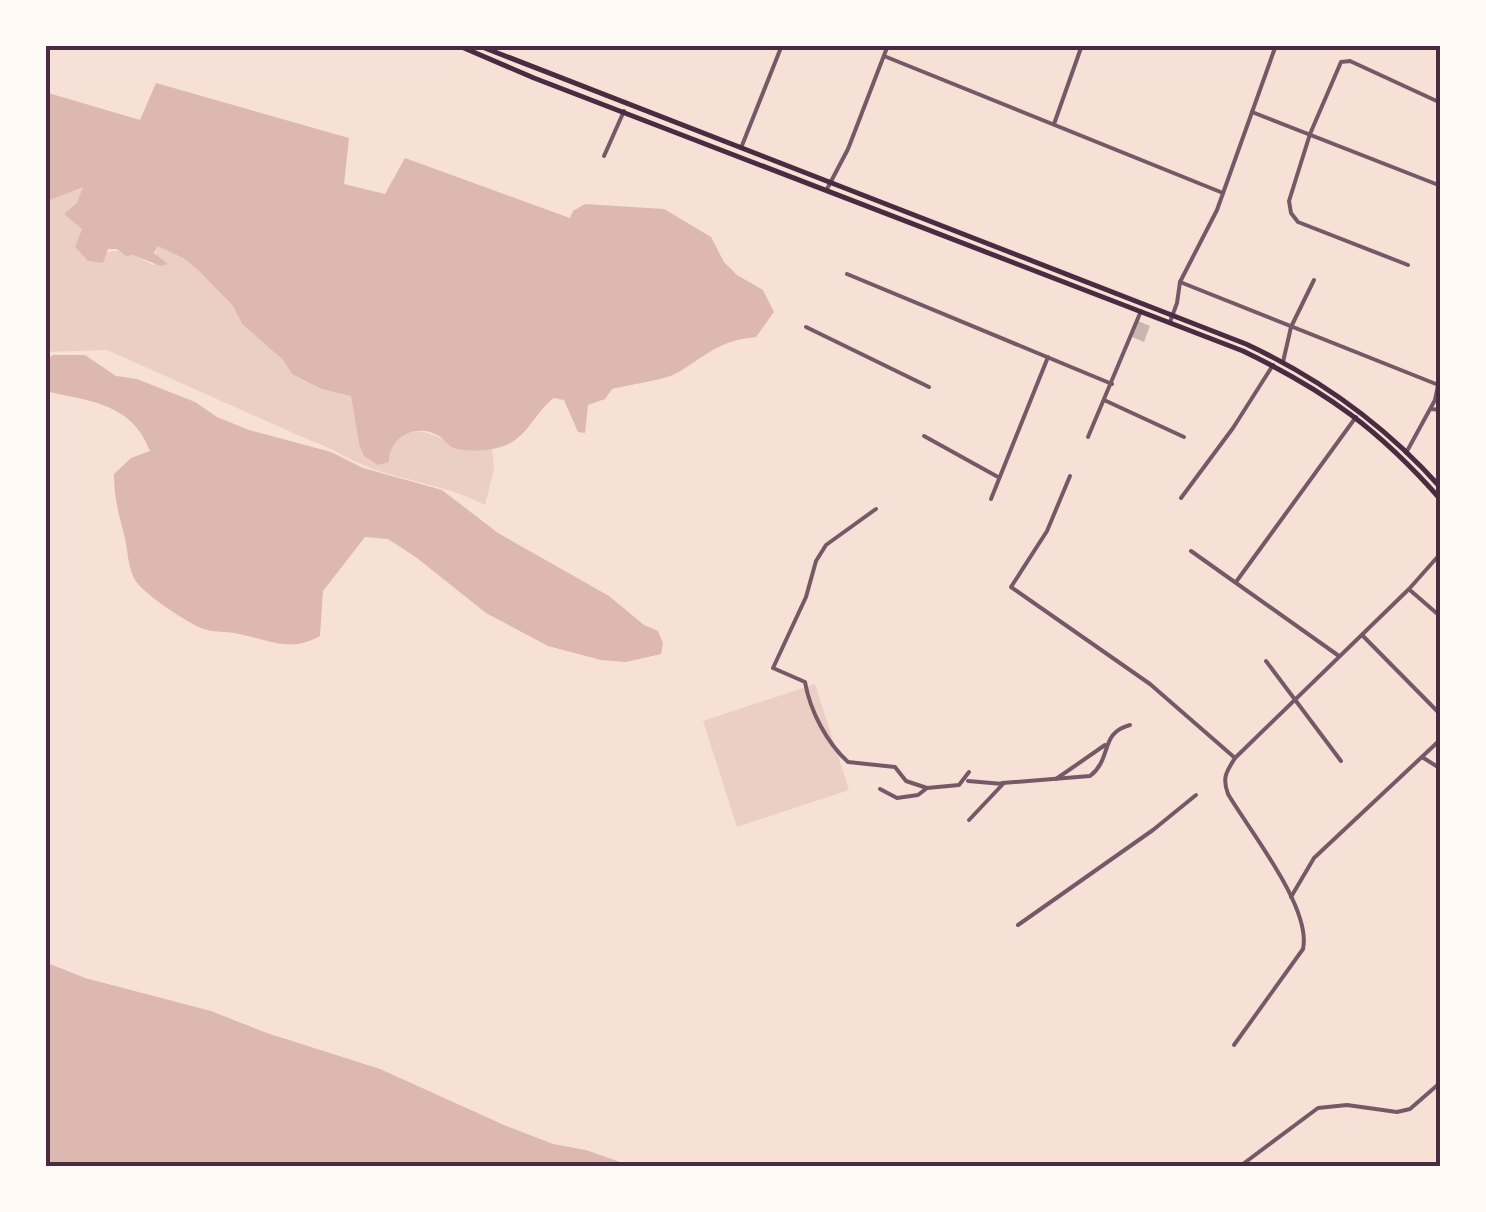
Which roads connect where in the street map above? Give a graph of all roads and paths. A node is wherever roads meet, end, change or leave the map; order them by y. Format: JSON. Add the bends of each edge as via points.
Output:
{"nodes":[{"id":1,"x":457,"y":45,"type":"edge"},
{"id":2,"x":782,"y":45,"type":"edge"},
{"id":3,"x":888,"y":45,"type":"edge"},
{"id":4,"x":1082,"y":45,"type":"edge"},
{"id":5,"x":1276,"y":45,"type":"edge"},
{"id":6,"x":481,"y":46,"type":"edge"},
{"id":7,"x":480,"y":55,"type":"junction"},
{"id":8,"x":884,"y":56,"type":"junction"},
{"id":9,"x":1441,"y":103,"type":"edge"},
{"id":10,"x":624,"y":111,"type":"junction"},
{"id":11,"x":1252,"y":112,"type":"junction"},
{"id":12,"x":1054,"y":124,"type":"junction"},
{"id":13,"x":1310,"y":134,"type":"junction"},
{"id":14,"x":742,"y":148,"type":"junction"},
{"id":15,"x":604,"y":156,"type":"dead end"},
{"id":16,"x":831,"y":182,"type":"junction"},
{"id":17,"x":1441,"y":186,"type":"edge"},
{"id":18,"x":827,"y":189,"type":"junction"},
{"id":19,"x":1224,"y":192,"type":"junction"},
{"id":20,"x":1408,"y":265,"type":"dead end"},
{"id":21,"x":848,"y":274,"type":"dead end"},
{"id":22,"x":1314,"y":280,"type":"dead end"},
{"id":23,"x":1180,"y":282,"type":"junction"},
{"id":24,"x":1142,"y":311,"type":"junction"},
{"id":25,"x":1171,"y":319,"type":"junction"},
{"id":26,"x":1291,"y":327,"type":"junction"},
{"id":27,"x":806,"y":328,"type":"dead end"},
{"id":28,"x":1048,"y":357,"type":"junction"},
{"id":29,"x":1283,"y":362,"type":"junction"},
{"id":30,"x":1273,"y":366,"type":"junction"},
{"id":31,"x":1441,"y":371,"type":"edge"},
{"id":32,"x":1112,"y":384,"type":"junction"},
{"id":33,"x":1436,"y":384,"type":"junction"},
{"id":34,"x":928,"y":387,"type":"dead end"},
{"id":35,"x":1104,"y":400,"type":"junction"},
{"id":36,"x":1430,"y":408,"type":"junction"},
{"id":37,"x":1441,"y":410,"type":"edge"},
{"id":38,"x":1356,"y":417,"type":"junction"},
{"id":39,"x":924,"y":436,"type":"dead end"},
{"id":40,"x":1088,"y":437,"type":"dead end"},
{"id":41,"x":1184,"y":437,"type":"dead end"},
{"id":42,"x":1405,"y":455,"type":"junction"},
{"id":43,"x":1070,"y":476,"type":"dead end"},
{"id":44,"x":998,"y":477,"type":"junction"},
{"id":45,"x":1441,"y":488,"type":"edge"},
{"id":46,"x":1181,"y":498,"type":"dead end"},
{"id":47,"x":991,"y":499,"type":"dead end"},
{"id":48,"x":1441,"y":500,"type":"edge"},
{"id":49,"x":876,"y":510,"type":"dead end"},
{"id":50,"x":1191,"y":551,"type":"dead end"},
{"id":51,"x":1441,"y":553,"type":"edge"},
{"id":52,"x":1236,"y":582,"type":"junction"},
{"id":53,"x":1409,"y":589,"type":"junction"},
{"id":54,"x":1441,"y":617,"type":"edge"},
{"id":55,"x":1362,"y":634,"type":"junction"},
{"id":56,"x":1339,"y":656,"type":"junction"},
{"id":57,"x":1266,"y":661,"type":"dead end"},
{"id":58,"x":1294,"y":700,"type":"junction"},
{"id":59,"x":1441,"y":715,"type":"edge"},
{"id":60,"x":1130,"y":724,"type":"dead end"},
{"id":61,"x":1441,"y":740,"type":"edge"},
{"id":62,"x":1108,"y":742,"type":"junction"},
{"id":63,"x":1422,"y":757,"type":"junction"},
{"id":64,"x":1234,"y":758,"type":"junction"},
{"id":65,"x":1341,"y":760,"type":"dead end"},
{"id":66,"x":1441,"y":769,"type":"edge"},
{"id":67,"x":968,"y":772,"type":"dead end"},
{"id":68,"x":1056,"y":779,"type":"junction"},
{"id":69,"x":968,"y":781,"type":"dead end"},
{"id":70,"x":1002,"y":784,"type":"junction"},
{"id":71,"x":927,"y":788,"type":"junction"},
{"id":72,"x":880,"y":789,"type":"dead end"},
{"id":73,"x":1196,"y":796,"type":"dead end"},
{"id":74,"x":969,"y":820,"type":"dead end"},
{"id":75,"x":1291,"y":897,"type":"junction"},
{"id":76,"x":1018,"y":925,"type":"dead end"},
{"id":77,"x":1441,"y":952,"type":"edge"},
{"id":78,"x":1441,"y":988,"type":"edge"},
{"id":79,"x":1234,"y":1045,"type":"dead end"},
{"id":80,"x":1441,"y":1082,"type":"edge"},
{"id":81,"x":1239,"y":1167,"type":"edge"}],
"edges":[{"from":1,"to":7,"type":"main road"},
{"from":2,"to":14,"type":"street"},
{"from":3,"to":8,"type":"street"},
{"from":4,"to":12,"type":"street"},
{"from":5,"to":11,"type":"street"},
{"from":6,"to":7,"type":"street"},
{"from":6,"to":14,"type":"main road"},
{"from":7,"to":10,"type":"main road"},
{"from":8,"to":12,"type":"street"},
{"from":8,"to":16,"type":"street"},
{"from":9,"to":13,"type":"street","via":[[1350,60],[1341,62]]},
{"from":10,"to":15,"type":"street"},
{"from":10,"to":18,"type":"main road"},
{"from":11,"to":13,"type":"street"},
{"from":11,"to":19,"type":"street"},
{"from":12,"to":19,"type":"street"},
{"from":13,"to":17,"type":"street"},
{"from":13,"to":20,"type":"street","via":[[1291,213],[1298,222]]},
{"from":14,"to":16,"type":"main road"},
{"from":16,"to":18,"type":"street"},
{"from":16,"to":25,"type":"main road"},
{"from":18,"to":24,"type":"main road"},
{"from":19,"to":23,"type":"street"},
{"from":21,"to":28,"type":"street"},
{"from":22,"to":26,"type":"street"},
{"from":23,"to":25,"type":"street"},
{"from":23,"to":26,"type":"street"},
{"from":24,"to":25,"type":"main road"},
{"from":24,"to":32,"type":"street"},
{"from":25,"to":29,"type":"main road"},
{"from":25,"to":30,"type":"main road"},
{"from":26,"to":29,"type":"street"},
{"from":26,"to":33,"type":"street"},
{"from":27,"to":34,"type":"street"},
{"from":28,"to":32,"type":"street"},
{"from":28,"to":44,"type":"street"},
{"from":29,"to":42,"type":"main road","via":[[1364,414]]},
{"from":30,"to":38,"type":"main road"},
{"from":30,"to":46,"type":"street"},
{"from":31,"to":33,"type":"street"},
{"from":32,"to":35,"type":"street"},
{"from":33,"to":36,"type":"street"},
{"from":35,"to":40,"type":"street"},
{"from":35,"to":41,"type":"street"},
{"from":36,"to":37,"type":"street"},
{"from":36,"to":42,"type":"street"},
{"from":38,"to":42,"type":"main road"},
{"from":38,"to":52,"type":"street"},
{"from":39,"to":44,"type":"street"},
{"from":42,"to":45,"type":"main road"},
{"from":42,"to":48,"type":"main road"},
{"from":43,"to":64,"type":"street","via":[[1047,530],[1011,587],[1150,684]]},
{"from":44,"to":47,"type":"street"},
{"from":49,"to":71,"type":"street","via":[[826,545],[773,668],[805,682],[809,704],[848,762],[896,766],[906,781]]},
{"from":50,"to":52,"type":"street"},
{"from":51,"to":53,"type":"street"},
{"from":52,"to":56,"type":"street"},
{"from":53,"to":54,"type":"street"},
{"from":53,"to":55,"type":"street"},
{"from":55,"to":56,"type":"street"},
{"from":55,"to":59,"type":"street"},
{"from":56,"to":58,"type":"street"},
{"from":57,"to":58,"type":"street"},
{"from":58,"to":64,"type":"street"},
{"from":58,"to":65,"type":"street"},
{"from":60,"to":62,"type":"street"},
{"from":61,"to":63,"type":"street"},
{"from":62,"to":68,"type":"street"},
{"from":62,"to":68,"type":"street","via":[[1102,767],[1090,776]]},
{"from":63,"to":66,"type":"street"},
{"from":63,"to":75,"type":"street","via":[[1314,858]]},
{"from":64,"to":75,"type":"street","via":[[1223,782]]},
{"from":67,"to":71,"type":"street","via":[[959,784]]},
{"from":68,"to":70,"type":"street"},
{"from":69,"to":70,"type":"street"},
{"from":70,"to":74,"type":"street"},
{"from":71,"to":72,"type":"street","via":[[896,798]]},
{"from":73,"to":76,"type":"street"},
{"from":75,"to":79,"type":"street","via":[[1303,926],[1303,949]]},
{"from":77,"to":78,"type":"street"},
{"from":80,"to":81,"type":"street","via":[[1398,1112],[1347,1104],[1318,1108]]}]}
